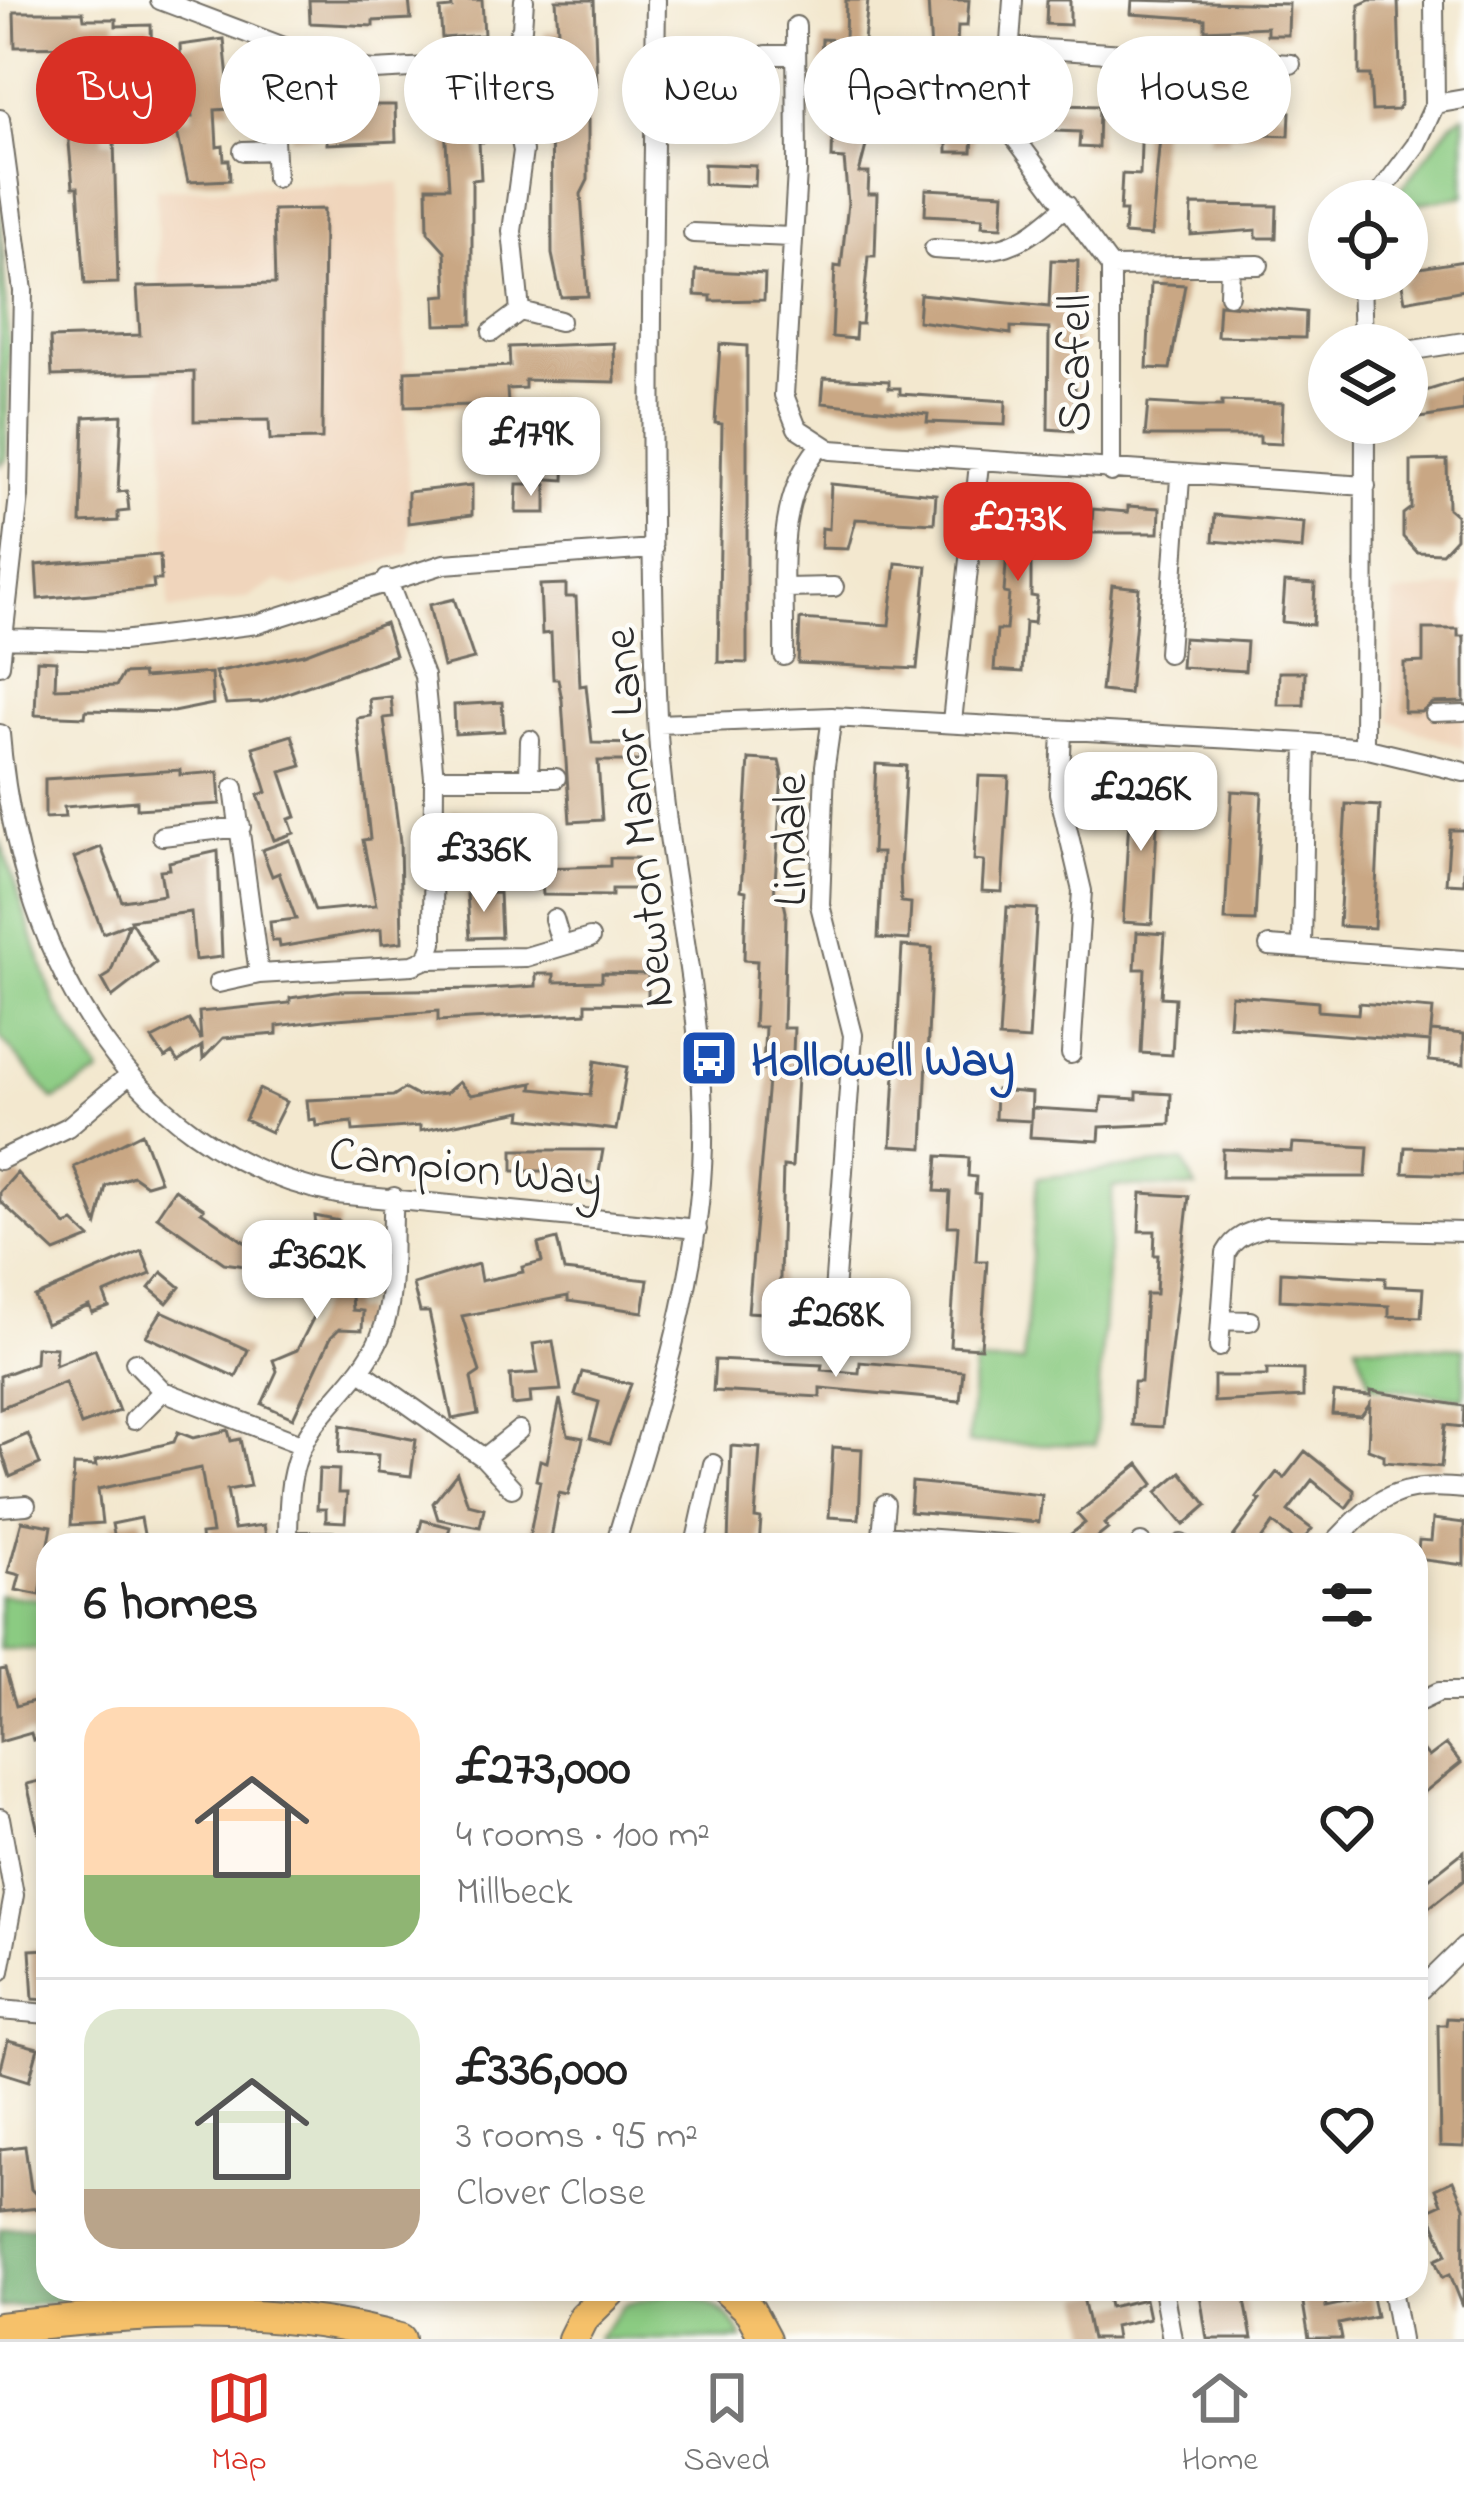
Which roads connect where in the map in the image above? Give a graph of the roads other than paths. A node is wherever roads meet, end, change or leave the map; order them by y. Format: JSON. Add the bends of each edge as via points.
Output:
{"nodes":[{"id":1,"x":160,"y":0,"type":"edge"},
{"id":2,"x":524,"y":0,"type":"edge"},
{"id":3,"x":656,"y":0,"type":"edge"},
{"id":4,"x":1013,"y":0,"type":"edge"},
{"id":5,"x":1434,"y":0,"type":"edge"},
{"id":6,"x":191,"y":5,"type":"edge"},
{"id":7,"x":796,"y":26,"type":"dead end"},
{"id":8,"x":256,"y":36,"type":"edge"},
{"id":9,"x":518,"y":36,"type":"edge"},
{"id":10,"x":1010,"y":36,"type":"edge"},
{"id":11,"x":780,"y":55,"type":"edge"},
{"id":12,"x":794,"y":55,"type":"junction"},
{"id":13,"x":1464,"y":99,"type":"edge"},
{"id":14,"x":1435,"y":104,"type":"junction"},
{"id":15,"x":0,"y":118,"type":"edge"},
{"id":16,"x":273,"y":144,"type":"edge"},
{"id":17,"x":522,"y":144,"type":"edge"},
{"id":18,"x":1020,"y":144,"type":"edge"},
{"id":19,"x":273,"y":150,"type":"junction"},
{"id":20,"x":243,"y":151,"type":"dead end"},
{"id":21,"x":275,"y":178,"type":"dead end"},
{"id":22,"x":1390,"y":180,"type":"edge"},
{"id":23,"x":1067,"y":206,"type":"junction"},
{"id":24,"x":693,"y":232,"type":"dead end"},
{"id":25,"x":791,"y":237,"type":"junction"},
{"id":26,"x":934,"y":249,"type":"dead end"},
{"id":27,"x":1230,"y":265,"type":"junction"},
{"id":28,"x":1259,"y":265,"type":"dead end"},
{"id":29,"x":1111,"y":267,"type":"junction"},
{"id":30,"x":1229,"y":295,"type":"dead end"},
{"id":31,"x":520,"y":310,"type":"junction"},
{"id":32,"x":560,"y":321,"type":"dead end"},
{"id":33,"x":492,"y":332,"type":"dead end"},
{"id":34,"x":1464,"y":342,"type":"edge"},
{"id":35,"x":1428,"y":348,"type":"edge"},
{"id":36,"x":1365,"y":444,"type":"edge"},
{"id":37,"x":819,"y":447,"type":"junction"},
{"id":38,"x":979,"y":464,"type":"junction"},
{"id":39,"x":1111,"y":472,"type":"junction"},
{"id":40,"x":1180,"y":478,"type":"junction"},
{"id":41,"x":1366,"y":486,"type":"junction"},
{"id":42,"x":9,"y":495,"type":"edge"},
{"id":43,"x":653,"y":549,"type":"junction"},
{"id":44,"x":387,"y":579,"type":"junction"},
{"id":45,"x":834,"y":587,"type":"dead end"},
{"id":46,"x":785,"y":588,"type":"junction"},
{"id":47,"x":1,"y":638,"type":"edge"},
{"id":48,"x":1168,"y":653,"type":"dead end"},
{"id":49,"x":784,"y":656,"type":"dead end"},
{"id":50,"x":0,"y":665,"type":"edge"},
{"id":51,"x":1464,"y":713,"type":"edge"},
{"id":52,"x":1433,"y":714,"type":"dead end"},
{"id":53,"x":832,"y":717,"type":"junction"},
{"id":54,"x":952,"y":722,"type":"junction"},
{"id":55,"x":658,"y":724,"type":"junction"},
{"id":56,"x":1061,"y":733,"type":"junction"},
{"id":57,"x":0,"y":734,"type":"edge"},
{"id":58,"x":530,"y":740,"type":"dead end"},
{"id":59,"x":1306,"y":743,"type":"junction"},
{"id":60,"x":1364,"y":748,"type":"junction"},
{"id":61,"x":1464,"y":772,"type":"edge"},
{"id":62,"x":529,"y":777,"type":"junction"},
{"id":63,"x":434,"y":778,"type":"junction"},
{"id":64,"x":556,"y":778,"type":"dead end"},
{"id":65,"x":234,"y":788,"type":"dead end"},
{"id":66,"x":241,"y":827,"type":"junction"},
{"id":67,"x":162,"y":836,"type":"dead end"},
{"id":68,"x":554,"y":919,"type":"dead end"},
{"id":69,"x":590,"y":938,"type":"dead end"},
{"id":70,"x":1302,"y":945,"type":"junction"},
{"id":71,"x":562,"y":946,"type":"junction"},
{"id":72,"x":1269,"y":946,"type":"dead end"},
{"id":73,"x":427,"y":958,"type":"junction"},
{"id":74,"x":1464,"y":960,"type":"edge"},
{"id":75,"x":259,"y":974,"type":"junction"},
{"id":76,"x":218,"y":983,"type":"dead end"},
{"id":77,"x":1071,"y":1054,"type":"dead end"},
{"id":78,"x":130,"y":1076,"type":"junction"},
{"id":79,"x":0,"y":1160,"type":"edge"},
{"id":80,"x":394,"y":1197,"type":"junction"},
{"id":81,"x":697,"y":1229,"type":"junction"},
{"id":82,"x":1464,"y":1232,"type":"edge"},
{"id":83,"x":1221,"y":1319,"type":"junction"},
{"id":84,"x":832,"y":1320,"type":"dead end"},
{"id":85,"x":1250,"y":1321,"type":"dead end"},
{"id":86,"x":1219,"y":1347,"type":"dead end"},
{"id":87,"x":135,"y":1362,"type":"dead end"},
{"id":88,"x":361,"y":1371,"type":"junction"},
{"id":89,"x":163,"y":1390,"type":"junction"},
{"id":90,"x":134,"y":1420,"type":"dead end"},
{"id":91,"x":519,"y":1430,"type":"dead end"},
{"id":92,"x":303,"y":1445,"type":"junction"},
{"id":93,"x":484,"y":1458,"type":"junction"},
{"id":94,"x":713,"y":1464,"type":"dead end"},
{"id":95,"x":512,"y":1488,"type":"dead end"},
{"id":96,"x":1464,"y":1489,"type":"edge"},
{"id":97,"x":885,"y":1504,"type":"dead end"},
{"id":98,"x":26,"y":1505,"type":"dead end"},
{"id":99,"x":0,"y":1507,"type":"edge"},
{"id":100,"x":288,"y":1533,"type":"edge"},
{"id":101,"x":619,"y":1533,"type":"edge"},
{"id":102,"x":698,"y":1533,"type":"edge"},
{"id":103,"x":883,"y":1533,"type":"edge"},
{"id":104,"x":1346,"y":1533,"type":"edge"},
{"id":105,"x":1464,"y":1692,"type":"edge"},
{"id":106,"x":1428,"y":1697,"type":"edge"},
{"id":107,"x":0,"y":1818,"type":"edge"},
{"id":108,"x":1464,"y":1947,"type":"edge"},
{"id":109,"x":0,"y":1971,"type":"edge"},
{"id":110,"x":1428,"y":1982,"type":"edge"},
{"id":111,"x":0,"y":2010,"type":"edge"},
{"id":112,"x":36,"y":2013,"type":"edge"},
{"id":113,"x":601,"y":2301,"type":"edge"},
{"id":114,"x":739,"y":2301,"type":"edge"},
{"id":115,"x":1165,"y":2301,"type":"edge"},
{"id":116,"x":1394,"y":2301,"type":"edge"},
{"id":117,"x":0,"y":2328,"type":"edge"},
{"id":118,"x":400,"y":2339,"type":"edge"},
{"id":119,"x":572,"y":2339,"type":"edge"},
{"id":120,"x":766,"y":2339,"type":"edge"},
{"id":121,"x":1172,"y":2339,"type":"edge"},
{"id":122,"x":1401,"y":2339,"type":"edge"}],
"edges":[{"from":1,"to":6,"type":"street"},
{"from":2,"to":9,"type":"street"},
{"from":3,"to":43,"type":"street","name":"Newton Manor Lane"},
{"from":4,"to":10,"type":"street","name":"Scafell"},
{"from":5,"to":14,"type":"street"},
{"from":6,"to":8,"type":"street"},
{"from":7,"to":12,"type":"street"},
{"from":11,"to":12,"type":"street"},
{"from":12,"to":25,"type":"street"},
{"from":13,"to":14,"type":"street"},
{"from":14,"to":22,"type":"street"},
{"from":15,"to":42,"type":"street","via":[[23,291]]},
{"from":16,"to":19,"type":"street"},
{"from":17,"to":31,"type":"street","via":[[512,231]]},
{"from":18,"to":23,"type":"street","name":"Scafell"},
{"from":19,"to":20,"type":"street"},
{"from":19,"to":21,"type":"street"},
{"from":23,"to":26,"type":"street","via":[[1024,244],[988,254]]},
{"from":23,"to":29,"type":"street","name":"Scafell"},
{"from":24,"to":25,"type":"street"},
{"from":25,"to":37,"type":"street","via":[[784,395],[797,428]]},
{"from":27,"to":28,"type":"street"},
{"from":27,"to":29,"type":"street"},
{"from":27,"to":30,"type":"street"},
{"from":29,"to":39,"type":"street","name":"Scafell"},
{"from":31,"to":32,"type":"street"},
{"from":31,"to":33,"type":"street"},
{"from":34,"to":35,"type":"street"},
{"from":36,"to":41,"type":"street"},
{"from":37,"to":38,"type":"street"},
{"from":37,"to":46,"type":"street","via":[[787,501]]},
{"from":38,"to":39,"type":"street"},
{"from":38,"to":54,"type":"street"},
{"from":39,"to":40,"type":"street"},
{"from":40,"to":41,"type":"street"},
{"from":40,"to":48,"type":"street"},
{"from":41,"to":60,"type":"street"},
{"from":42,"to":47,"type":"street"},
{"from":43,"to":44,"type":"street","via":[[444,564]]},
{"from":43,"to":55,"type":"street","name":"Newton Manor Lane"},
{"from":44,"to":47,"type":"street","via":[[257,624],[122,641]]},
{"from":44,"to":63,"type":"street","via":[[424,676]]},
{"from":45,"to":46,"type":"street"},
{"from":46,"to":49,"type":"street"},
{"from":47,"to":50,"type":"street"},
{"from":51,"to":52,"type":"street"},
{"from":53,"to":54,"type":"street"},
{"from":53,"to":55,"type":"street"},
{"from":53,"to":84,"type":"street","name":"Lindale","via":[[820,905],[853,1035]]},
{"from":54,"to":56,"type":"street"},
{"from":55,"to":81,"type":"street","name":"Newton Manor Lane","via":[[698,1043]]},
{"from":56,"to":59,"type":"street"},
{"from":56,"to":77,"type":"street","via":[[1059,793],[1082,891]]},
{"from":57,"to":78,"type":"street","name":"Campion Way","via":[[28,892],[94,1029]]},
{"from":58,"to":62,"type":"street"},
{"from":59,"to":60,"type":"street"},
{"from":59,"to":70,"type":"street"},
{"from":60,"to":61,"type":"street"},
{"from":62,"to":63,"type":"street"},
{"from":62,"to":64,"type":"street"},
{"from":63,"to":73,"type":"street"},
{"from":65,"to":66,"type":"street"},
{"from":66,"to":67,"type":"street"},
{"from":66,"to":75,"type":"street"},
{"from":68,"to":71,"type":"street"},
{"from":69,"to":71,"type":"street"},
{"from":70,"to":72,"type":"street"},
{"from":70,"to":74,"type":"street"},
{"from":71,"to":73,"type":"street","via":[[526,956]]},
{"from":73,"to":75,"type":"street"},
{"from":75,"to":76,"type":"street"},
{"from":78,"to":79,"type":"street","via":[[68,1127]]},
{"from":78,"to":80,"type":"street","name":"Campion Way","via":[[160,1110],[240,1161],[297,1186]]},
{"from":80,"to":81,"type":"street","name":"Campion Way"},
{"from":80,"to":88,"type":"street","via":[[389,1304]]},
{"from":81,"to":101,"type":"street","name":"Newton Manor Lane"},
{"from":82,"to":83,"type":"street","via":[[1250,1231],[1226,1253]]},
{"from":83,"to":85,"type":"street"},
{"from":83,"to":86,"type":"street"},
{"from":87,"to":89,"type":"street"},
{"from":88,"to":92,"type":"street"},
{"from":88,"to":93,"type":"street"},
{"from":89,"to":90,"type":"street"},
{"from":89,"to":92,"type":"street"},
{"from":91,"to":93,"type":"street"},
{"from":92,"to":100,"type":"street","via":[[286,1495]]},
{"from":93,"to":95,"type":"street"},
{"from":94,"to":102,"type":"street"},
{"from":96,"to":104,"type":"street","via":[[1408,1486]]},
{"from":97,"to":103,"type":"street"},
{"from":98,"to":99,"type":"street"},
{"from":105,"to":106,"type":"street"},
{"from":107,"to":109,"type":"street","via":[[14,1895]]},
{"from":108,"to":110,"type":"street"},
{"from":111,"to":112,"type":"street"},
{"from":113,"to":119,"type":"highway"},
{"from":114,"to":120,"type":"highway"},
{"from":115,"to":121,"type":"street"},
{"from":116,"to":122,"type":"street"},
{"from":117,"to":118,"type":"highway","via":[[173,2315],[298,2320]]}]}
